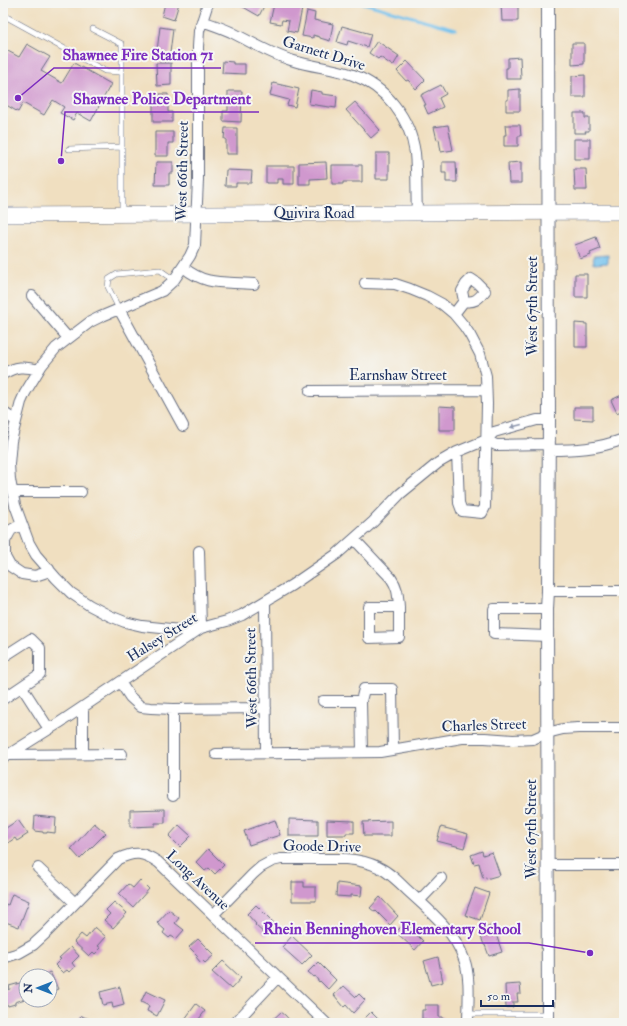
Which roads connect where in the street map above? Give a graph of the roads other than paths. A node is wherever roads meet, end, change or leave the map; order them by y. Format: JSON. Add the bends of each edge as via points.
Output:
{"nodes":[{"id":1,"x":208,"y":3,"type":"edge"},
{"id":2,"x":548,"y":3,"type":"edge"},
{"id":3,"x":3,"y":15,"type":"edge"},
{"id":4,"x":202,"y":20,"type":"junction"},
{"id":5,"x":93,"y":29,"type":"dead end"},
{"id":6,"x":122,"y":72,"type":"junction"},
{"id":7,"x":4,"y":130,"type":"edge"},
{"id":8,"x":122,"y":148,"type":"junction"},
{"id":9,"x":69,"y":149,"type":"dead end"},
{"id":10,"x":3,"y":198,"type":"edge"},
{"id":11,"x":548,"y":212,"type":"junction"},
{"id":12,"x":624,"y":212,"type":"edge"},
{"id":13,"x":122,"y":214,"type":"junction"},
{"id":14,"x":197,"y":214,"type":"junction"},
{"id":15,"x":416,"y":214,"type":"junction"},
{"id":16,"x":3,"y":215,"type":"edge"},
{"id":17,"x":183,"y":267,"type":"junction"},
{"id":18,"x":174,"y":280,"type":"junction"},
{"id":19,"x":364,"y":283,"type":"dead end"},
{"id":20,"x":254,"y":284,"type":"dead end"},
{"id":21,"x":32,"y":296,"type":"dead end"},
{"id":22,"x":464,"y":301,"type":"dead end"},
{"id":23,"x":118,"y":309,"type":"junction"},
{"id":24,"x":454,"y":314,"type":"junction"},
{"id":25,"x":68,"y":338,"type":"junction"},
{"id":26,"x":39,"y":370,"type":"junction"},
{"id":27,"x":3,"y":374,"type":"edge"},
{"id":28,"x":310,"y":390,"type":"dead end"},
{"id":29,"x":486,"y":390,"type":"junction"},
{"id":30,"x":3,"y":412,"type":"edge"},
{"id":31,"x":549,"y":420,"type":"junction"},
{"id":32,"x":16,"y":421,"type":"junction"},
{"id":33,"x":183,"y":426,"type":"dead end"},
{"id":34,"x":624,"y":439,"type":"edge"},
{"id":35,"x":486,"y":440,"type":"junction"},
{"id":36,"x":548,"y":447,"type":"junction"},
{"id":37,"x":457,"y":452,"type":"junction"},
{"id":38,"x":12,"y":492,"type":"junction"},
{"id":39,"x":81,"y":492,"type":"dead end"},
{"id":40,"x":22,"y":524,"type":"junction"},
{"id":41,"x":354,"y":539,"type":"junction"},
{"id":42,"x":199,"y":550,"type":"dead end"},
{"id":43,"x":48,"y":569,"type":"junction"},
{"id":44,"x":624,"y":591,"type":"edge"},
{"id":45,"x":548,"y":592,"type":"junction"},
{"id":46,"x":265,"y":602,"type":"junction"},
{"id":47,"x":399,"y":607,"type":"dead end"},
{"id":48,"x":547,"y":609,"type":"junction"},
{"id":49,"x":201,"y":628,"type":"junction"},
{"id":50,"x":547,"y":636,"type":"junction"},
{"id":51,"x":3,"y":657,"type":"edge"},
{"id":52,"x":120,"y":682,"type":"junction"},
{"id":53,"x":22,"y":687,"type":"junction"},
{"id":54,"x":3,"y":699,"type":"edge"},
{"id":55,"x":323,"y":700,"type":"dead end"},
{"id":56,"x":361,"y":701,"type":"junction"},
{"id":57,"x":83,"y":707,"type":"junction"},
{"id":58,"x":173,"y":708,"type":"junction"},
{"id":59,"x":266,"y":708,"type":"junction"},
{"id":60,"x":624,"y":728,"type":"edge"},
{"id":61,"x":49,"y":729,"type":"junction"},
{"id":62,"x":547,"y":733,"type":"junction"},
{"id":63,"x":393,"y":749,"type":"junction"},
{"id":64,"x":362,"y":752,"type":"junction"},
{"id":65,"x":266,"y":753,"type":"junction"},
{"id":66,"x":83,"y":754,"type":"junction"},
{"id":67,"x":122,"y":754,"type":"dead end"},
{"id":68,"x":216,"y":754,"type":"dead end"},
{"id":69,"x":6,"y":756,"type":"edge"},
{"id":70,"x":173,"y":796,"type":"dead end"},
{"id":71,"x":547,"y":865,"type":"junction"},
{"id":72,"x":624,"y":865,"type":"edge"},
{"id":73,"x":38,"y":868,"type":"dead end"},
{"id":74,"x":441,"y":878,"type":"dead end"},
{"id":75,"x":419,"y":901,"type":"junction"},
{"id":76,"x":75,"y":903,"type":"junction"},
{"id":77,"x":213,"y":915,"type":"junction"},
{"id":78,"x":3,"y":958,"type":"edge"},
{"id":79,"x":278,"y":977,"type":"junction"},
{"id":80,"x":468,"y":1018,"type":"edge"},
{"id":81,"x":548,"y":1019,"type":"edge"},
{"id":82,"x":235,"y":1023,"type":"edge"},
{"id":83,"x":326,"y":1023,"type":"edge"}],
"edges":[{"from":1,"to":4,"type":"street","name":"West 66th Street"},
{"from":2,"to":11,"type":"street","name":"West 67th Street"},
{"from":3,"to":6,"type":"lane","via":[[105,71]]},
{"from":4,"to":14,"type":"street","name":"West 66th Street","via":[[198,47]]},
{"from":4,"to":15,"type":"street","name":"Garnett Drive","via":[[262,49],[294,61],[353,75],[386,96],[407,126],[415,152]]},
{"from":5,"to":6,"type":"lane","via":[[122,44]]},
{"from":6,"to":8,"type":"lane"},
{"from":7,"to":10,"type":"lane"},
{"from":8,"to":9,"type":"lane"},
{"from":8,"to":13,"type":"lane"},
{"from":11,"to":12,"type":"main road","name":"Quivira Road"},
{"from":11,"to":15,"type":"main road","name":"Quivira Road"},
{"from":11,"to":31,"type":"street","name":"West 67th Street"},
{"from":13,"to":14,"type":"main road","name":"Quivira Road"},
{"from":13,"to":16,"type":"main road","name":"Quivira Road"},
{"from":14,"to":15,"type":"main road","name":"Quivira Road"},
{"from":14,"to":17,"type":"street","name":"West 66th Street","via":[[195,245]]},
{"from":17,"to":18,"type":"street","name":"West 66th Street"},
{"from":17,"to":20,"type":"street","via":[[192,274],[220,283]]},
{"from":18,"to":23,"type":"street","name":"West 66th Street","via":[[162,291]]},
{"from":18,"to":23,"type":"lane","via":[[160,270],[117,274],[109,279],[108,287]]},
{"from":19,"to":24,"type":"street","via":[[395,284],[410,289],[442,304]]},
{"from":21,"to":25,"type":"street"},
{"from":22,"to":24,"type":"street"},
{"from":23,"to":25,"type":"street","name":"West 66th Street","via":[[90,322]]},
{"from":23,"to":33,"type":"street"},
{"from":24,"to":29,"type":"street","via":[[480,354],[486,376]]},
{"from":25,"to":26,"type":"street","name":"West 66th Street","via":[[56,348]]},
{"from":26,"to":27,"type":"street","via":[[28,367],[14,368]]},
{"from":26,"to":32,"type":"street","name":"West 66th Street","via":[[23,397]]},
{"from":28,"to":29,"type":"street","name":"Earnshaw Street"},
{"from":29,"to":35,"type":"street"},
{"from":30,"to":32,"type":"street"},
{"from":31,"to":35,"type":"street","name":"Halsey Street","one_way":true,"via":[[537,420],[494,432]]},
{"from":31,"to":36,"type":"street","name":"West 67th Street"},
{"from":32,"to":38,"type":"street","name":"West 66th Street","via":[[9,464]]},
{"from":34,"to":36,"type":"street","via":[[587,449]]},
{"from":35,"to":36,"type":"street","via":[[496,445]]},
{"from":35,"to":37,"type":"street","name":"Halsey Street"},
{"from":35,"to":37,"type":"street","via":[[485,507],[482,513],[462,511],[459,503]]},
{"from":36,"to":45,"type":"street","name":"West 67th Street"},
{"from":37,"to":41,"type":"street","name":"Halsey Street","via":[[438,463],[406,489]]},
{"from":38,"to":39,"type":"street"},
{"from":38,"to":40,"type":"street","name":"West 66th Street"},
{"from":40,"to":43,"type":"street","name":"West 66th Street","via":[[29,543]]},
{"from":40,"to":43,"type":"street","via":[[11,530],[5,541],[5,556],[10,566],[22,574],[35,576]]},
{"from":41,"to":46,"type":"street","name":"Halsey Street","via":[[337,554]]},
{"from":41,"to":47,"type":"street","via":[[395,584]]},
{"from":42,"to":49,"type":"street"},
{"from":43,"to":49,"type":"street","name":"West 66th Street","via":[[70,593],[89,606],[125,622],[180,630]]},
{"from":44,"to":45,"type":"street"},
{"from":45,"to":48,"type":"street","name":"West 67th Street"},
{"from":46,"to":49,"type":"street","name":"Halsey Street","via":[[242,615]]},
{"from":46,"to":59,"type":"street","name":"West 66th Street"},
{"from":48,"to":50,"type":"street","name":"West 67th Street"},
{"from":48,"to":50,"type":"street","via":[[494,609],[494,634]]},
{"from":49,"to":52,"type":"street","name":"Halsey Street"},
{"from":50,"to":62,"type":"street","name":"West 67th Street"},
{"from":51,"to":53,"type":"street","via":[[31,639],[40,648],[40,674]]},
{"from":52,"to":57,"type":"street","name":"Halsey Street"},
{"from":52,"to":58,"type":"street","via":[[141,707]]},
{"from":53,"to":54,"type":"street"},
{"from":53,"to":61,"type":"street"},
{"from":55,"to":56,"type":"street"},
{"from":56,"to":63,"type":"street","via":[[364,689],[392,688]]},
{"from":56,"to":64,"type":"street"},
{"from":57,"to":61,"type":"street","name":"Halsey Street"},
{"from":57,"to":66,"type":"street"},
{"from":58,"to":59,"type":"street"},
{"from":58,"to":70,"type":"street"},
{"from":59,"to":65,"type":"street","name":"West 66th Street"},
{"from":60,"to":62,"type":"street","name":"Charles Street","via":[[578,728]]},
{"from":61,"to":69,"type":"street","name":"Halsey Street"},
{"from":62,"to":63,"type":"street","name":"Charles Street","via":[[533,739],[462,738]]},
{"from":62,"to":71,"type":"street","name":"West 67th Street"},
{"from":63,"to":64,"type":"street","name":"Charles Street"},
{"from":64,"to":65,"type":"street","name":"Charles Street"},
{"from":65,"to":68,"type":"street","name":"Charles Street"},
{"from":66,"to":67,"type":"street"},
{"from":66,"to":69,"type":"street"},
{"from":71,"to":72,"type":"street"},
{"from":71,"to":81,"type":"street","name":"West 67th Street"},
{"from":73,"to":76,"type":"street"},
{"from":74,"to":75,"type":"street"},
{"from":75,"to":77,"type":"street","name":"Goode Drive","via":[[389,873],[369,863],[355,859],[281,859],[261,867]]},
{"from":75,"to":80,"type":"street","name":"Goode Drive","via":[[447,928],[465,961],[468,979]]},
{"from":76,"to":77,"type":"street","name":"Long Avenue","via":[[118,859],[128,854],[140,853],[158,862]]},
{"from":76,"to":78,"type":"street","name":"Long Avenue","via":[[33,945]]},
{"from":77,"to":79,"type":"street","name":"Long Avenue"},
{"from":79,"to":82,"type":"street"},
{"from":79,"to":83,"type":"street","name":"Long Avenue"},
{"from":80,"to":81,"type":"lane"}]}
